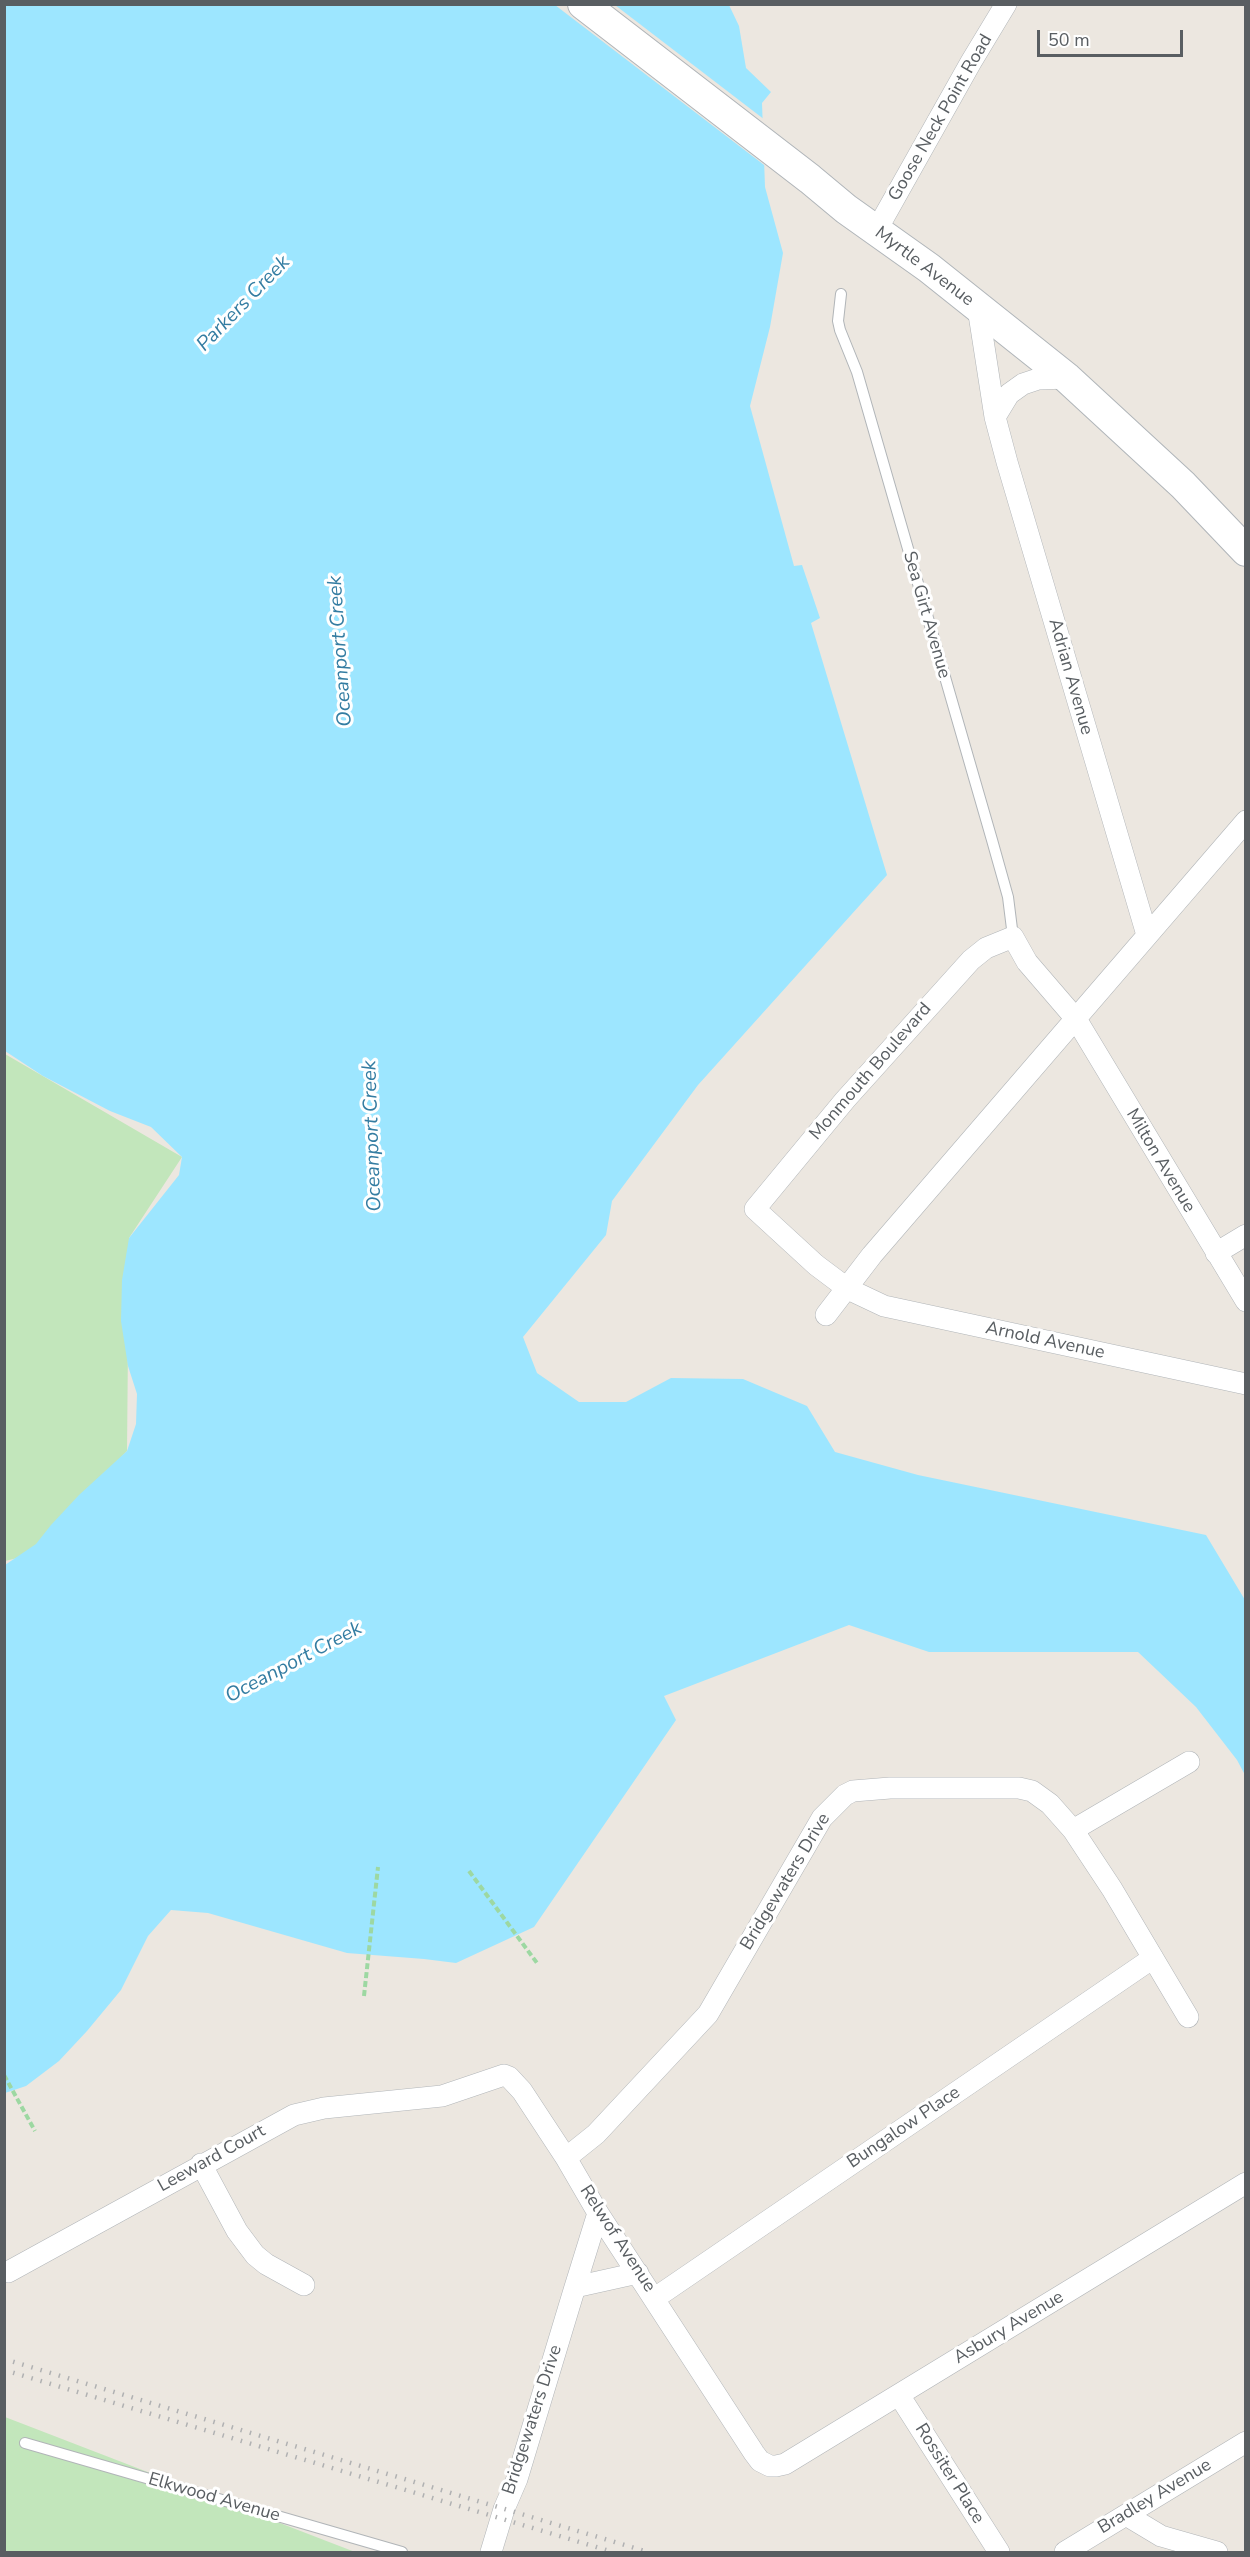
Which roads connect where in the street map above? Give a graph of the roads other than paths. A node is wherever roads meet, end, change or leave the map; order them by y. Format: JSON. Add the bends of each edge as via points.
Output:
{"nodes":[{"id":1,"x":583,"y":4,"type":"edge"},
{"id":2,"x":1006,"y":4,"type":"edge"},
{"id":3,"x":876,"y":231,"type":"junction"},
{"id":4,"x":841,"y":294,"type":"dead end"},
{"id":5,"x":978,"y":308,"type":"junction"},
{"id":6,"x":1067,"y":378,"type":"junction"},
{"id":7,"x":995,"y":417,"type":"junction"},
{"id":8,"x":1245,"y":551,"type":"edge"},
{"id":9,"x":1245,"y":821,"type":"edge"},
{"id":10,"x":1147,"y":935,"type":"junction"},
{"id":11,"x":1013,"y":937,"type":"junction"},
{"id":12,"x":1076,"y":1019,"type":"junction"},
{"id":13,"x":1245,"y":1235,"type":"edge"},
{"id":14,"x":1216,"y":1253,"type":"junction"},
{"id":15,"x":848,"y":1289,"type":"junction"},
{"id":16,"x":1245,"y":1301,"type":"edge"},
{"id":17,"x":826,"y":1315,"type":"dead end"},
{"id":18,"x":1245,"y":1384,"type":"edge"},
{"id":19,"x":1189,"y":1762,"type":"dead end"},
{"id":20,"x":1073,"y":1830,"type":"junction"},
{"id":21,"x":1153,"y":1958,"type":"junction"},
{"id":22,"x":1188,"y":2017,"type":"dead end"},
{"id":23,"x":434,"y":2097,"type":"joint"},
{"id":24,"x":566,"y":2158,"type":"junction"},
{"id":25,"x":201,"y":2164,"type":"junction"},
{"id":26,"x":1245,"y":2183,"type":"edge"},
{"id":27,"x":598,"y":2213,"type":"junction"},
{"id":28,"x":8,"y":2272,"type":"dead end"},
{"id":29,"x":638,"y":2273,"type":"junction"},
{"id":30,"x":304,"y":2284,"type":"dead end"},
{"id":31,"x":575,"y":2287,"type":"junction"},
{"id":32,"x":655,"y":2298,"type":"junction"},
{"id":33,"x":899,"y":2395,"type":"junction"},
{"id":34,"x":1245,"y":2442,"type":"edge"},
{"id":35,"x":25,"y":2443,"type":"dead end"},
{"id":36,"x":770,"y":2466,"type":"joint"},
{"id":37,"x":1126,"y":2515,"type":"junction"},
{"id":38,"x":402,"y":2553,"type":"edge"},
{"id":39,"x":491,"y":2553,"type":"edge"},
{"id":40,"x":999,"y":2553,"type":"edge"},
{"id":41,"x":1065,"y":2553,"type":"edge"},
{"id":42,"x":1217,"y":2553,"type":"edge"}],
"edges":[{"from":1,"to":3,"type":"main road","name":"Myrtle Avenue"},
{"from":2,"to":3,"type":"street","name":"Goose Neck Point Road"},
{"from":3,"to":5,"type":"main road","name":"Myrtle Avenue"},
{"from":4,"to":11,"type":"lane","name":"Sea Girt Avenue","via":[[840,330],[857,372],[992,840],[1008,897]]},
{"from":5,"to":6,"type":"main road","name":"Myrtle Avenue"},
{"from":5,"to":7,"type":"street","name":"Adrian Avenue"},
{"from":6,"to":7,"type":"street","via":[[1023,384],[1009,394]]},
{"from":6,"to":8,"type":"main road","name":"Myrtle Avenue","via":[[1183,485]]},
{"from":7,"to":10,"type":"street","name":"Adrian Avenue"},
{"from":9,"to":10,"type":"street"},
{"from":10,"to":12,"type":"street"},
{"from":11,"to":12,"type":"street","via":[[1027,962]]},
{"from":11,"to":15,"type":"street","name":"Monmouth Boulevard","via":[[986,948],[971,960],[845,1100],[755,1209]]},
{"from":12,"to":14,"type":"street","name":"Milton Avenue"},
{"from":12,"to":15,"type":"street","via":[[872,1255]]},
{"from":13,"to":14,"type":"street"},
{"from":14,"to":16,"type":"street","name":"Milton Avenue"},
{"from":15,"to":17,"type":"street"},
{"from":15,"to":18,"type":"street","name":"Arnold Avenue","via":[[884,1306]]},
{"from":19,"to":20,"type":"street"},
{"from":20,"to":21,"type":"street","name":"Bridgewaters Drive"},
{"from":20,"to":24,"type":"street","name":"Bridgewaters Drive","via":[[1050,1804],[1032,1791],[1019,1788],[890,1788],[845,1795],[822,1818],[708,2014],[604,2126]]},
{"from":21,"to":22,"type":"street","name":"Bridgewaters Drive"},
{"from":21,"to":32,"type":"street","name":"Bungalow Place"},
{"from":23,"to":24,"type":"street","name":"Relwof Avenue","via":[[504,2075],[509,2077]]},
{"from":23,"to":25,"type":"street","name":"Leeward Court","via":[[324,2108],[294,2115]]},
{"from":24,"to":27,"type":"street","name":"Relwof Avenue"},
{"from":25,"to":28,"type":"street","name":"Leeward Court"},
{"from":25,"to":30,"type":"street","via":[[237,2231],[255,2255]]},
{"from":26,"to":33,"type":"street","name":"Asbury Avenue"},
{"from":27,"to":29,"type":"street","name":"Relwof Avenue"},
{"from":27,"to":31,"type":"street","name":"Bridgewaters Drive"},
{"from":29,"to":31,"type":"street"},
{"from":29,"to":32,"type":"street","name":"Relwof Avenue"},
{"from":31,"to":39,"type":"street","name":"Bridgewaters Drive"},
{"from":32,"to":36,"type":"street","name":"Relwof Avenue","via":[[754,2453]]},
{"from":33,"to":36,"type":"street","name":"Asbury Avenue","via":[[785,2464]]},
{"from":33,"to":40,"type":"street","name":"Rossiter Place"},
{"from":34,"to":37,"type":"street","name":"Bradley Avenue"},
{"from":35,"to":38,"type":"lane","name":"Elkwood Avenue"},
{"from":37,"to":41,"type":"street","name":"Bradley Avenue"},
{"from":37,"to":42,"type":"street","via":[[1161,2535]]}]}
